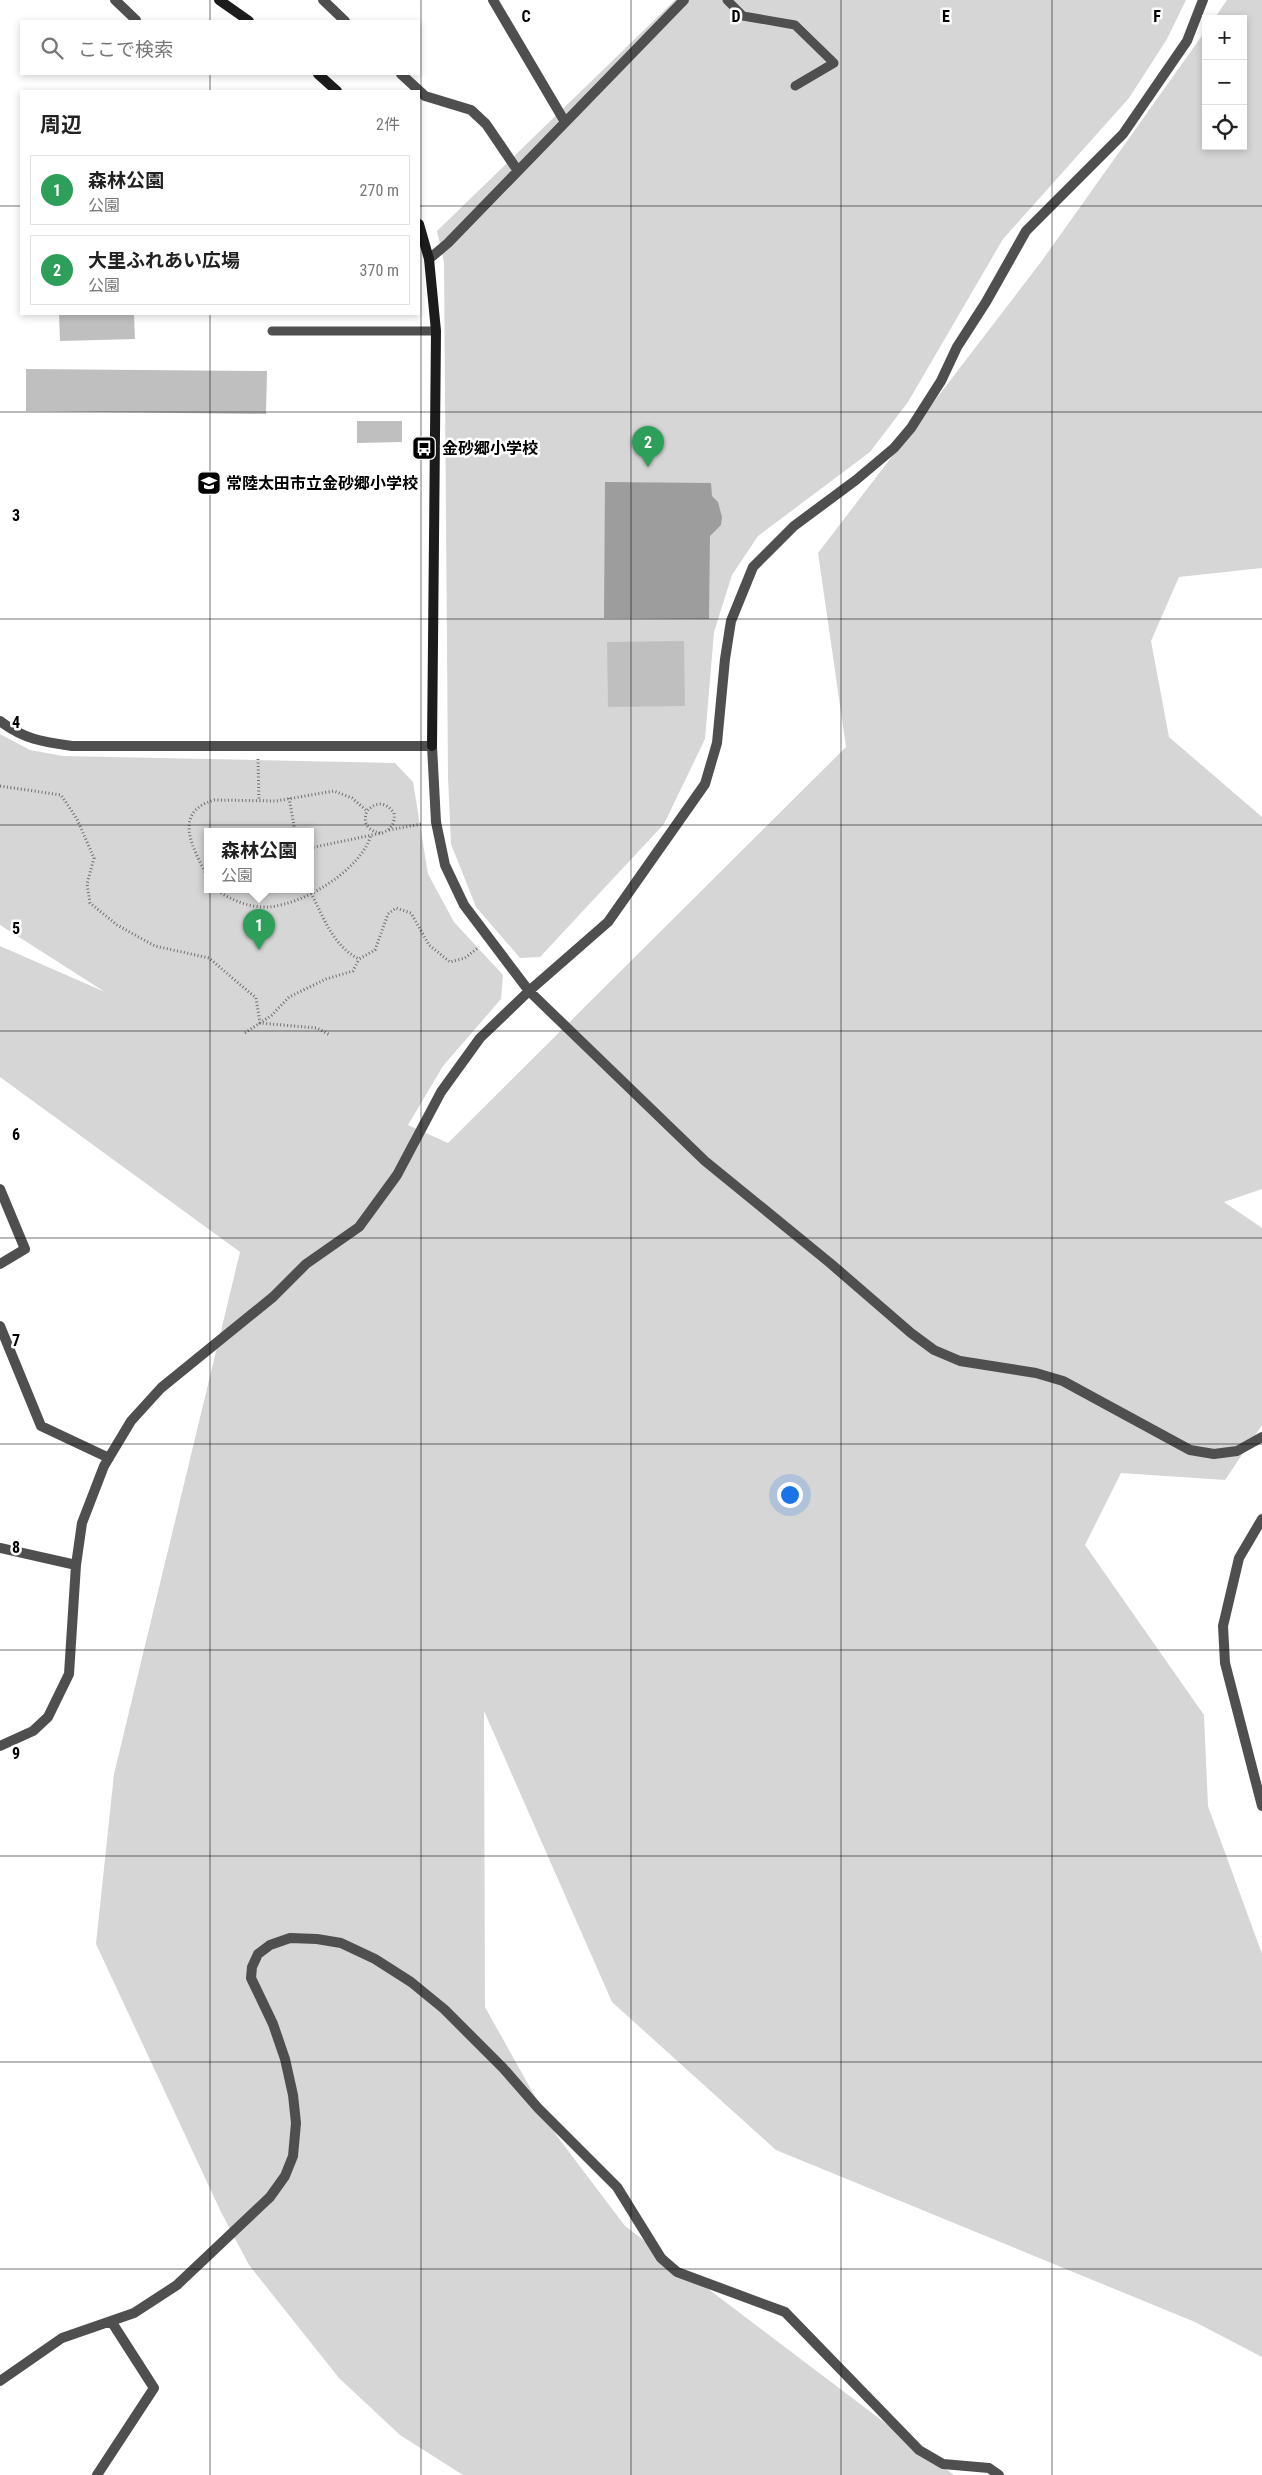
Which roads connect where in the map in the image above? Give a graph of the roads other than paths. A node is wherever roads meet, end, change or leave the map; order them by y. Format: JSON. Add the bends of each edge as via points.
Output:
{"nodes":[{"id":1,"x":115,"y":0,"type":"edge"},
{"id":2,"x":219,"y":0,"type":"edge"},
{"id":3,"x":323,"y":0,"type":"edge"},
{"id":4,"x":493,"y":0,"type":"edge"},
{"id":5,"x":684,"y":0,"type":"edge"},
{"id":6,"x":727,"y":0,"type":"edge"},
{"id":7,"x":1203,"y":0,"type":"edge"},
{"id":8,"x":136,"y":20,"type":"edge"},
{"id":9,"x":248,"y":20,"type":"edge"},
{"id":10,"x":344,"y":20,"type":"edge"},
{"id":11,"x":319,"y":75,"type":"edge"},
{"id":12,"x":402,"y":75,"type":"edge"},
{"id":13,"x":795,"y":86,"type":"dead end"},
{"id":14,"x":336,"y":90,"type":"edge"},
{"id":15,"x":418,"y":90,"type":"edge"},
{"id":16,"x":420,"y":91,"type":"edge"},
{"id":17,"x":565,"y":122,"type":"junction"},
{"id":18,"x":518,"y":171,"type":"junction"},
{"id":19,"x":420,"y":227,"type":"edge"},
{"id":20,"x":429,"y":258,"type":"junction"},
{"id":21,"x":272,"y":331,"type":"dead end"},
{"id":22,"x":436,"y":331,"type":"junction"},
{"id":23,"x":0,"y":721,"type":"edge"},
{"id":24,"x":432,"y":746,"type":"junction"},
{"id":25,"x":529,"y":991,"type":"junction"},
{"id":26,"x":0,"y":1189,"type":"edge"},
{"id":27,"x":0,"y":1264,"type":"edge"},
{"id":28,"x":0,"y":1326,"type":"edge"},
{"id":29,"x":1262,"y":1438,"type":"edge"},
{"id":30,"x":109,"y":1458,"type":"junction"},
{"id":31,"x":1262,"y":1519,"type":"edge"},
{"id":32,"x":0,"y":1548,"type":"edge"},
{"id":33,"x":76,"y":1565,"type":"junction"},
{"id":34,"x":0,"y":1746,"type":"edge"},
{"id":35,"x":1262,"y":1806,"type":"edge"},
{"id":36,"x":111,"y":2321,"type":"junction"},
{"id":37,"x":0,"y":2381,"type":"edge"},
{"id":38,"x":97,"y":2475,"type":"edge"},
{"id":39,"x":999,"y":2475,"type":"edge"}],
"edges":[{"from":1,"to":8,"type":"street"},
{"from":2,"to":9,"type":"street"},
{"from":3,"to":10,"type":"street"},
{"from":4,"to":17,"type":"street"},
{"from":5,"to":17,"type":"street"},
{"from":6,"to":13,"type":"lane","via":[[743,16],[795,25],[834,62]]},
{"from":7,"to":25,"type":"street","via":[[1188,40],[1123,134],[1026,231],[911,428],[894,448],[856,480],[794,526],[753,568],[731,621],[717,743],[705,784],[608,922]]},
{"from":11,"to":14,"type":"street"},
{"from":12,"to":15,"type":"street"},
{"from":16,"to":18,"type":"street","via":[[425,96],[471,110],[486,124]]},
{"from":17,"to":18,"type":"street"},
{"from":18,"to":20,"type":"street","via":[[448,243]]},
{"from":19,"to":20,"type":"street"},
{"from":20,"to":22,"type":"street"},
{"from":21,"to":22,"type":"lane"},
{"from":22,"to":24,"type":"street"},
{"from":23,"to":24,"type":"street","via":[[15,733],[34,740],[72,746]]},
{"from":24,"to":25,"type":"street","via":[[436,822],[445,865],[464,905]]},
{"from":25,"to":29,"type":"street","via":[[705,1161],[795,1233],[910,1334],[934,1350],[960,1360],[1063,1381],[1190,1450],[1214,1454],[1237,1451]]},
{"from":25,"to":30,"type":"street","via":[[480,1038],[441,1092],[397,1175],[359,1227],[306,1264],[273,1297],[161,1388],[131,1421]]},
{"from":26,"to":27,"type":"street","via":[[25,1250]]},
{"from":28,"to":30,"type":"street","via":[[41,1426]]},
{"from":30,"to":33,"type":"street","via":[[82,1523]]},
{"from":31,"to":35,"type":"street","via":[[1238,1558],[1223,1626],[1225,1662]]},
{"from":32,"to":33,"type":"street"},
{"from":33,"to":34,"type":"street","via":[[68,1674],[58,1700],[48,1717],[33,1731]]},
{"from":36,"to":37,"type":"street","via":[[62,2338]]},
{"from":36,"to":38,"type":"street","via":[[154,2388]]},
{"from":36,"to":39,"type":"street","via":[[134,2313],[177,2285],[270,2197],[285,2176],[295,2140],[293,2095],[273,2024],[251,1978],[252,1967],[258,1954],[270,1945],[290,1938],[317,1939],[341,1944],[375,1959],[444,2009],[617,2187],[661,2258],[678,2272],[785,2312],[919,2450],[942,2464],[989,2468]]}]}
